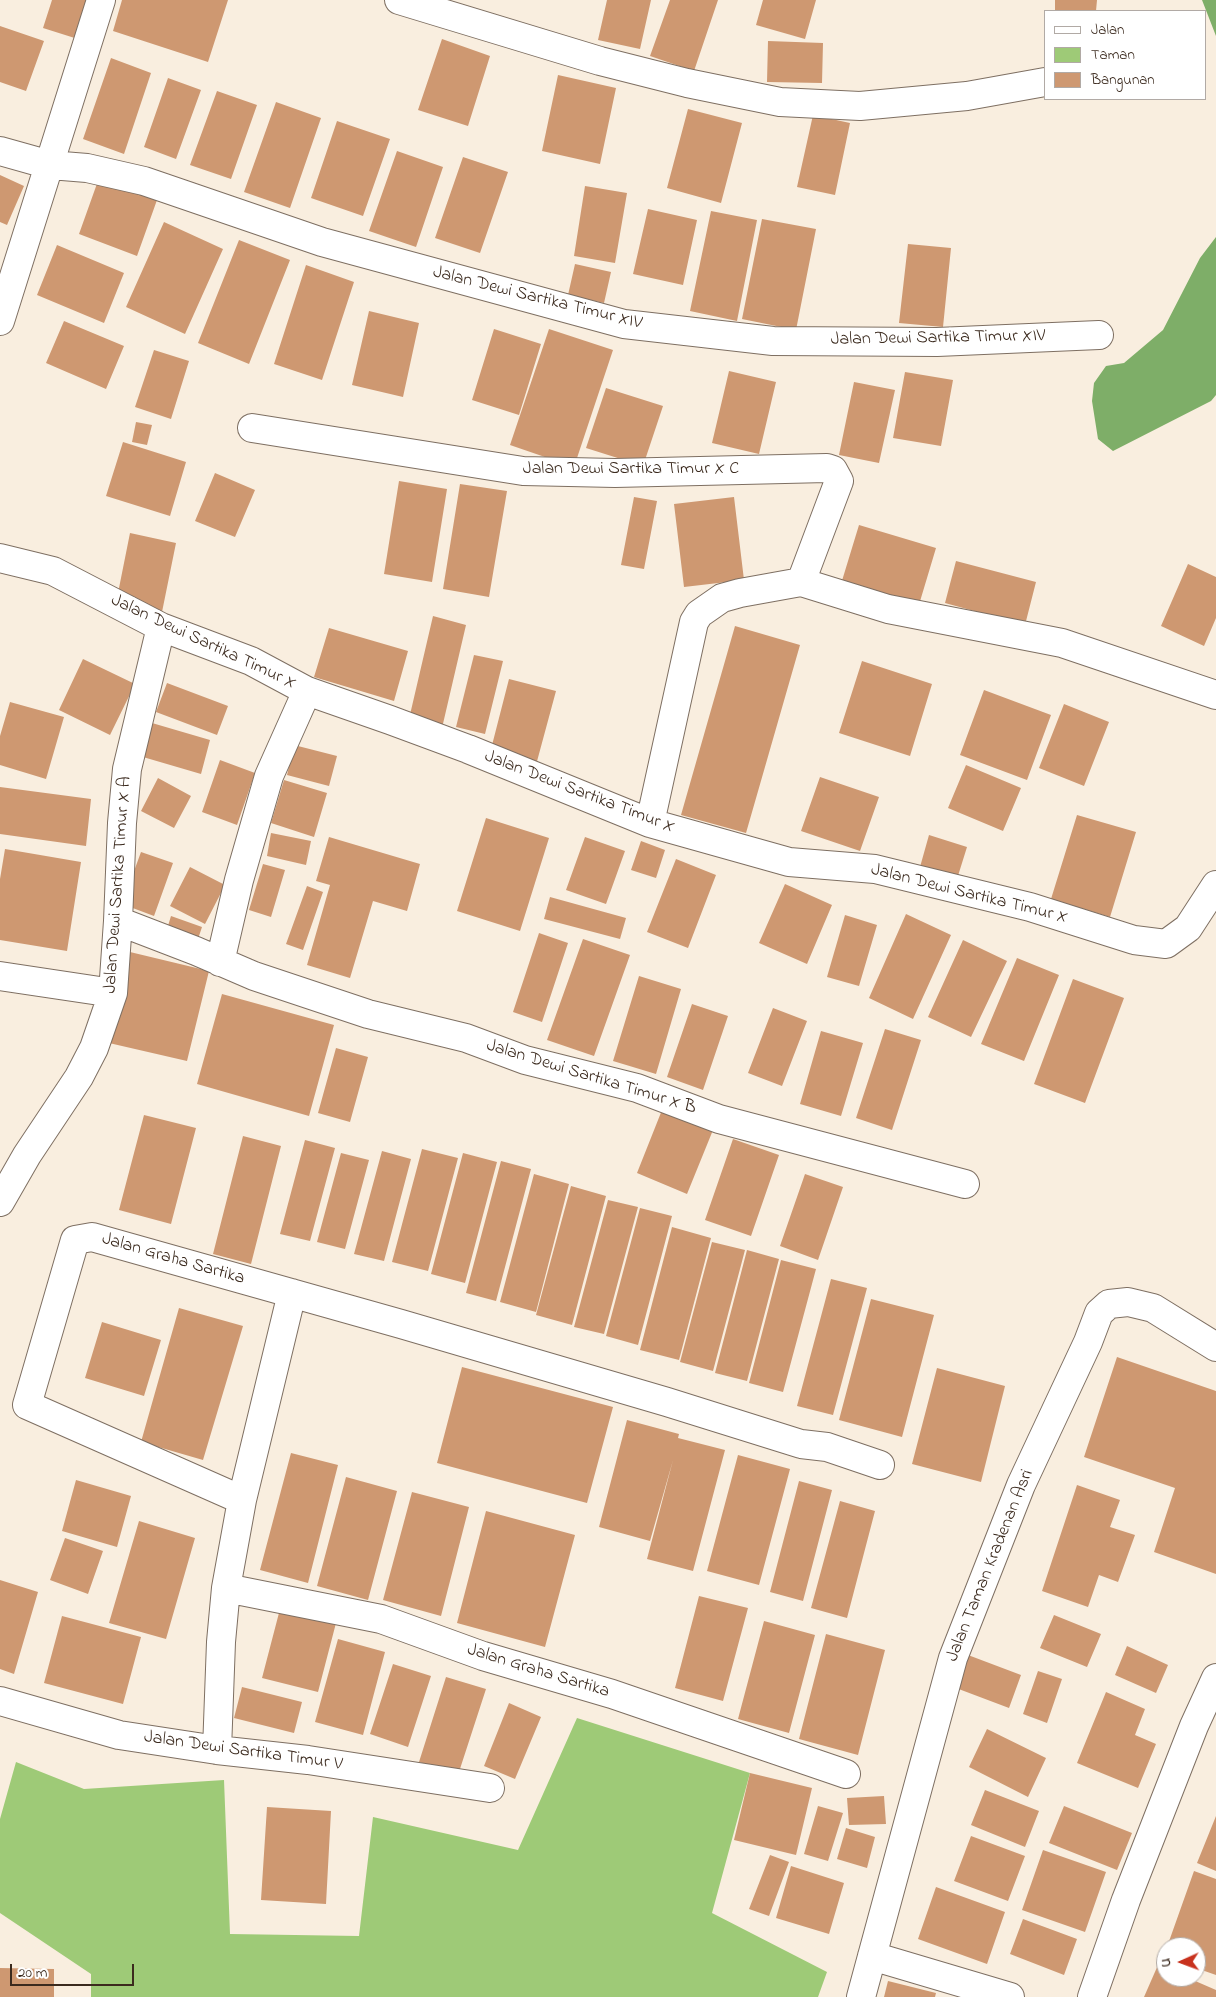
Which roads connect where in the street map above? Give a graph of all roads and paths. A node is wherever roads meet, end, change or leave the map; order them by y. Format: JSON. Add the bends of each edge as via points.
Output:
{"nodes":[{"id":1,"x":101,"y":0,"type":"edge"},
{"id":2,"x":399,"y":0,"type":"edge"},
{"id":3,"x":1044,"y":82,"type":"edge"},
{"id":4,"x":0,"y":151,"type":"edge"},
{"id":5,"x":50,"y":165,"type":"junction"},
{"id":6,"x":0,"y":321,"type":"edge"},
{"id":7,"x":1099,"y":335,"type":"dead end"},
{"id":8,"x":252,"y":428,"type":"dead end"},
{"id":9,"x":0,"y":558,"type":"edge"},
{"id":10,"x":801,"y":582,"type":"junction"},
{"id":11,"x":161,"y":627,"type":"junction"},
{"id":12,"x":307,"y":691,"type":"junction"},
{"id":13,"x":1216,"y":695,"type":"edge"},
{"id":14,"x":650,"y":824,"type":"junction"},
{"id":15,"x":1216,"y":885,"type":"edge"},
{"id":16,"x":118,"y":921,"type":"junction"},
{"id":17,"x":220,"y":962,"type":"junction"},
{"id":18,"x":0,"y":976,"type":"edge"},
{"id":19,"x":113,"y":993,"type":"junction"},
{"id":20,"x":965,"y":1184,"type":"dead end"},
{"id":21,"x":0,"y":1202,"type":"edge"},
{"id":22,"x":292,"y":1293,"type":"junction"},
{"id":23,"x":1216,"y":1347,"type":"edge"},
{"id":24,"x":880,"y":1465,"type":"dead end"},
{"id":25,"x":242,"y":1500,"type":"junction"},
{"id":26,"x":226,"y":1588,"type":"junction"},
{"id":27,"x":1216,"y":1678,"type":"edge"},
{"id":28,"x":0,"y":1701,"type":"edge"},
{"id":29,"x":217,"y":1750,"type":"junction"},
{"id":30,"x":846,"y":1774,"type":"dead end"},
{"id":31,"x":490,"y":1788,"type":"dead end"},
{"id":32,"x":872,"y":1956,"type":"junction"},
{"id":33,"x":862,"y":1997,"type":"edge"},
{"id":34,"x":1010,"y":1997,"type":"edge"},
{"id":35,"x":1092,"y":1997,"type":"edge"}],
"edges":[{"from":1,"to":5,"type":"street"},
{"from":2,"to":3,"type":"street","via":[[600,61],[780,102],[860,106],[967,96]]},
{"from":4,"to":5,"type":"street","name":"Jalan Dewi Sartika Timur XIV"},
{"from":5,"to":6,"type":"street"},
{"from":5,"to":7,"type":"street","name":"Jalan Dewi Sartika Timur XIV","via":[[86,168],[144,181],[322,242],[624,324],[773,341],[937,342]]},
{"from":8,"to":10,"type":"street","name":"Jalan Dewi Sartika Timur X C","via":[[523,471],[615,473],[827,468],[839,481]]},
{"from":9,"to":11,"type":"street","name":"Jalan Dewi Sartika Timur X","via":[[53,571]]},
{"from":10,"to":13,"type":"street","via":[[888,609],[1062,643]]},
{"from":10,"to":14,"type":"street","via":[[722,598],[699,614],[694,622]]},
{"from":11,"to":12,"type":"street","name":"Jalan Dewi Sartika Timur X","via":[[251,661]]},
{"from":11,"to":16,"type":"street","name":"Jalan Dewi Sartika Timur X A","via":[[127,769]]},
{"from":12,"to":14,"type":"street","name":"Jalan Dewi Sartika Timur X","via":[[468,749]]},
{"from":12,"to":17,"type":"street","via":[[269,776],[239,880]]},
{"from":14,"to":15,"type":"street","name":"Jalan Dewi Sartika Timur X","via":[[789,862],[875,869],[1030,907],[1134,940],[1166,944],[1188,928]]},
{"from":16,"to":17,"type":"street","name":"Jalan Dewi Sartika Timur X B"},
{"from":16,"to":19,"type":"street","name":"Jalan Dewi Sartika Timur X A"},
{"from":17,"to":20,"type":"street","name":"Jalan Dewi Sartika Timur X B","via":[[368,1014],[466,1038],[525,1060],[637,1088],[719,1119]]},
{"from":18,"to":19,"type":"street"},
{"from":19,"to":21,"type":"street","name":"Jalan Dewi Sartika Timur X A","via":[[94,1048]]},
{"from":22,"to":24,"type":"street","name":"Jalan Graha Sartika"},
{"from":22,"to":25,"type":"street"},
{"from":22,"to":25,"type":"street","name":"Jalan Graha Sartika","via":[[92,1237],[75,1240],[27,1405]]},
{"from":23,"to":32,"type":"street","name":"Jalan Taman Kradenan Asri","via":[[1153,1308],[1128,1302],[1109,1304],[1099,1313],[1021,1485],[953,1658]]},
{"from":25,"to":26,"type":"street"},
{"from":26,"to":29,"type":"street"},
{"from":26,"to":30,"type":"street","name":"Jalan Graha Sartika","via":[[381,1619],[483,1656],[612,1694]]},
{"from":27,"to":35,"type":"street","via":[[1126,1900]]},
{"from":28,"to":29,"type":"street","name":"Jalan Dewi Sartika Timur V","via":[[119,1736]]},
{"from":29,"to":31,"type":"street","name":"Jalan Dewi Sartika Timur V","via":[[308,1760]]},
{"from":32,"to":33,"type":"street","name":"Jalan Taman Kradenan Asri"},
{"from":32,"to":34,"type":"street"}]}
